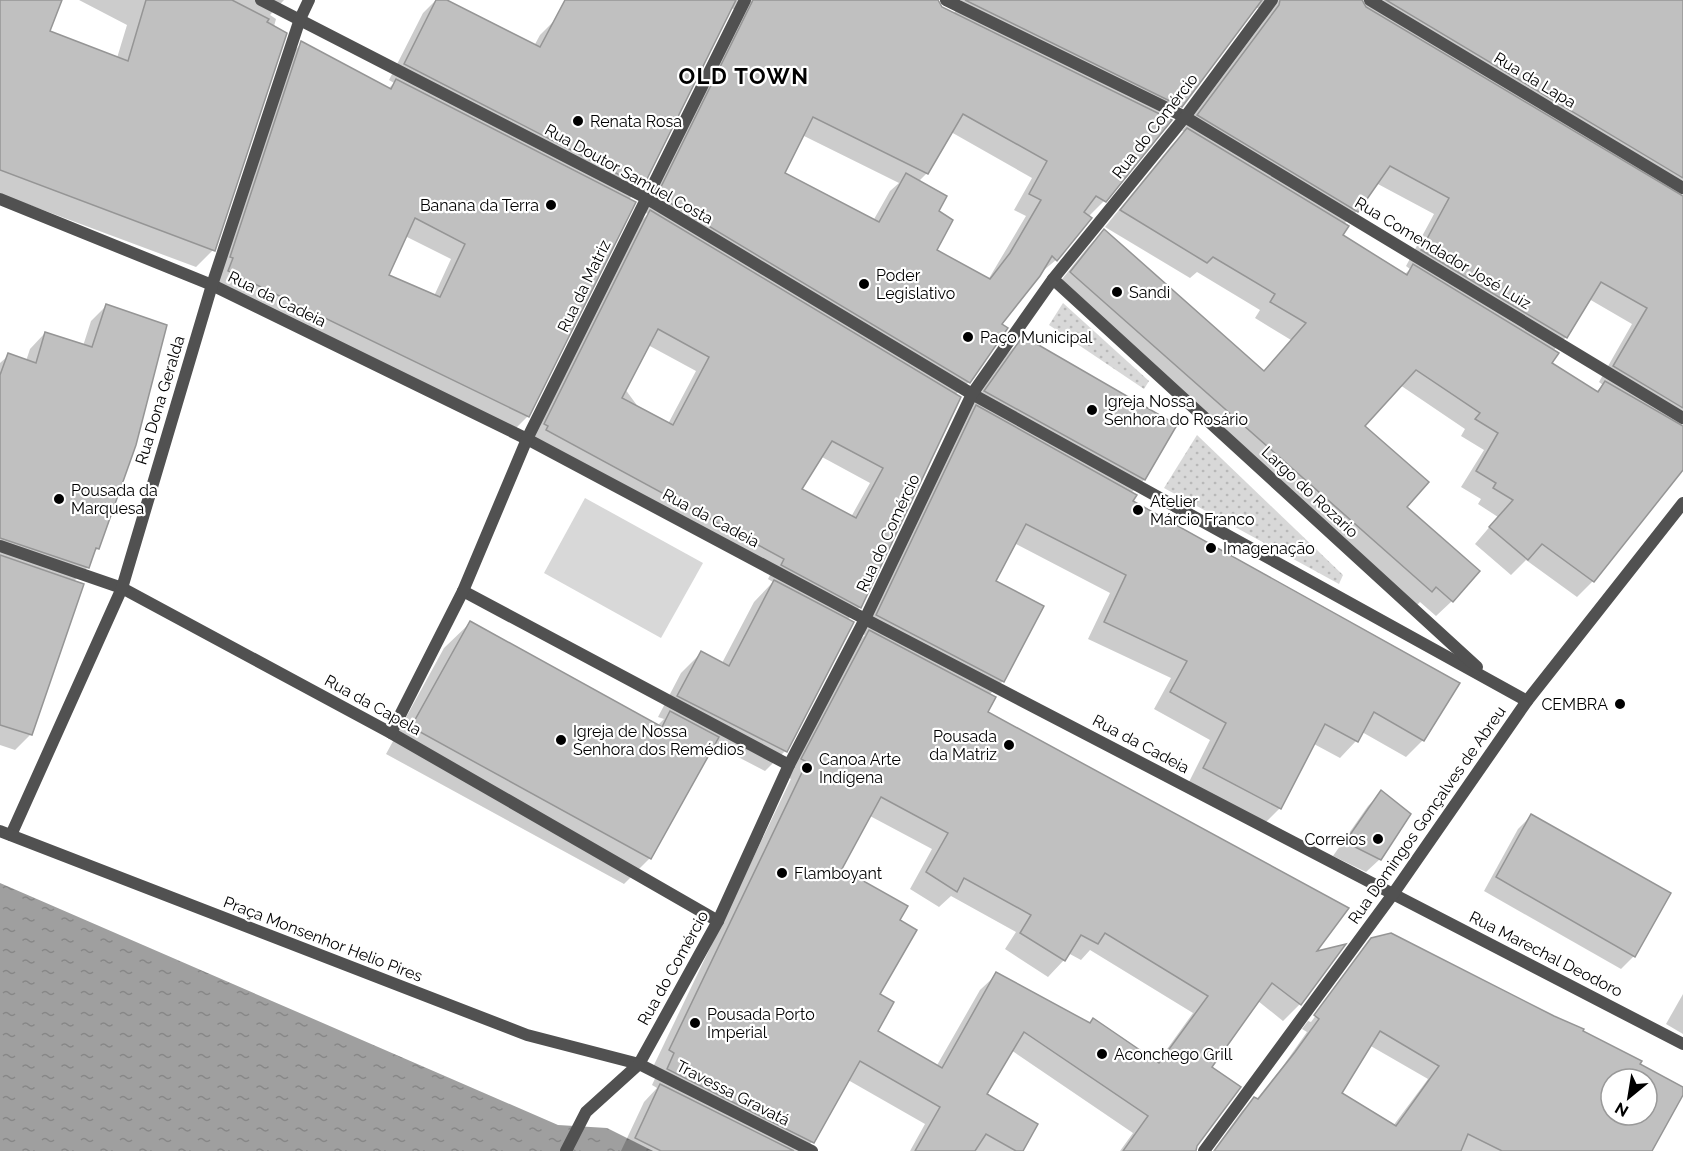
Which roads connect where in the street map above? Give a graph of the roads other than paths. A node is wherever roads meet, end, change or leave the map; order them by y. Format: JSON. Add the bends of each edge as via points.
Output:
{"nodes":[{"id":1,"x":261,"y":0,"type":"edge"},
{"id":2,"x":309,"y":0,"type":"edge"},
{"id":3,"x":745,"y":0,"type":"edge"},
{"id":4,"x":946,"y":0,"type":"edge"},
{"id":5,"x":1272,"y":0,"type":"edge"},
{"id":6,"x":1371,"y":0,"type":"edge"},
{"id":7,"x":300,"y":19,"type":"junction"},
{"id":8,"x":1185,"y":117,"type":"junction"},
{"id":9,"x":1683,"y":188,"type":"edge"},
{"id":10,"x":646,"y":198,"type":"junction"},
{"id":11,"x":0,"y":199,"type":"edge"},
{"id":12,"x":1053,"y":279,"type":"junction"},
{"id":13,"x":212,"y":285,"type":"junction"},
{"id":14,"x":972,"y":394,"type":"junction"},
{"id":15,"x":1683,"y":418,"type":"edge"},
{"id":16,"x":527,"y":439,"type":"junction"},
{"id":17,"x":1683,"y":503,"type":"edge"},
{"id":18,"x":0,"y":546,"type":"edge"},
{"id":19,"x":122,"y":588,"type":"junction"},
{"id":20,"x":463,"y":591,"type":"junction"},
{"id":21,"x":865,"y":619,"type":"junction"},
{"id":22,"x":1492,"y":681,"type":"junction"},
{"id":23,"x":1527,"y":701,"type":"junction"},
{"id":24,"x":391,"y":733,"type":"junction"},
{"id":25,"x":789,"y":765,"type":"junction"},
{"id":26,"x":5,"y":833,"type":"edge"},
{"id":27,"x":1393,"y":894,"type":"junction"},
{"id":28,"x":718,"y":921,"type":"junction"},
{"id":29,"x":1683,"y":1044,"type":"edge"},
{"id":30,"x":639,"y":1064,"type":"junction"},
{"id":31,"x":566,"y":1151,"type":"edge"},
{"id":32,"x":812,"y":1151,"type":"edge"},
{"id":33,"x":1204,"y":1151,"type":"edge"}],
"edges":[{"from":1,"to":7,"type":"street","name":"Rua Doutor Samuel Costa"},
{"from":2,"to":7,"type":"street","name":"Rua Dona Geralda"},
{"from":3,"to":10,"type":"street","name":"Rua da Matriz"},
{"from":4,"to":8,"type":"street","name":"Rua Comendador José Luiz"},
{"from":5,"to":8,"type":"street","name":"Rua do Comércio"},
{"from":6,"to":9,"type":"street","name":"Rua da Lapa"},
{"from":7,"to":10,"type":"street","name":"Rua Doutor Samuel Costa"},
{"from":7,"to":13,"type":"street","name":"Rua Dona Geralda"},
{"from":8,"to":12,"type":"street","name":"Rua do Comércio"},
{"from":8,"to":15,"type":"street","name":"Rua Comendador José Luiz"},
{"from":10,"to":14,"type":"street","name":"Rua Doutor Samuel Costa"},
{"from":10,"to":16,"type":"street","name":"Rua da Matriz"},
{"from":11,"to":13,"type":"street","name":"Rua da Cadeia"},
{"from":12,"to":14,"type":"street","name":"Rua do Comércio"},
{"from":12,"to":22,"type":"street","name":"Largo do Rozario"},
{"from":13,"to":16,"type":"street","name":"Rua da Cadeia"},
{"from":13,"to":19,"type":"street","name":"Rua Dona Geralda"},
{"from":14,"to":21,"type":"street","name":"Rua do Comércio"},
{"from":14,"to":22,"type":"street","name":"Largo do Rozario"},
{"from":16,"to":20,"type":"street","name":"Rua da Matriz"},
{"from":16,"to":21,"type":"street","name":"Rua da Cadeia"},
{"from":17,"to":23,"type":"street","name":"Rua Domingos Gonçalves de Abreu"},
{"from":18,"to":19,"type":"street","name":"Rua da Capela"},
{"from":19,"to":24,"type":"street","name":"Rua da Capela"},
{"from":19,"to":26,"type":"street","name":"Rua Dona Geralda"},
{"from":20,"to":24,"type":"street","name":"Rua da Matriz"},
{"from":20,"to":25,"type":"street"},
{"from":21,"to":25,"type":"street","name":"Rua do Comércio"},
{"from":21,"to":27,"type":"street","name":"Rua da Cadeia"},
{"from":22,"to":23,"type":"street","name":"Largo do Rozario"},
{"from":23,"to":27,"type":"street","name":"Rua Domingos Gonçalves de Abreu"},
{"from":24,"to":28,"type":"street","name":"Rua da Capela"},
{"from":25,"to":28,"type":"street","name":"Rua do Comércio"},
{"from":26,"to":30,"type":"street","name":"Praça Monsenhor Helio Pires","via":[[527,1035]]},
{"from":27,"to":29,"type":"street","name":"Rua Marechal Deodoro"},
{"from":27,"to":33,"type":"street","name":"Rua Domingos Gonçalves de Abreu"},
{"from":28,"to":30,"type":"street","name":"Rua do Comércio"},
{"from":30,"to":31,"type":"street","name":"Rua do Comércio","via":[[586,1112]]},
{"from":30,"to":32,"type":"street","name":"Travessa Gravatá"}]}
